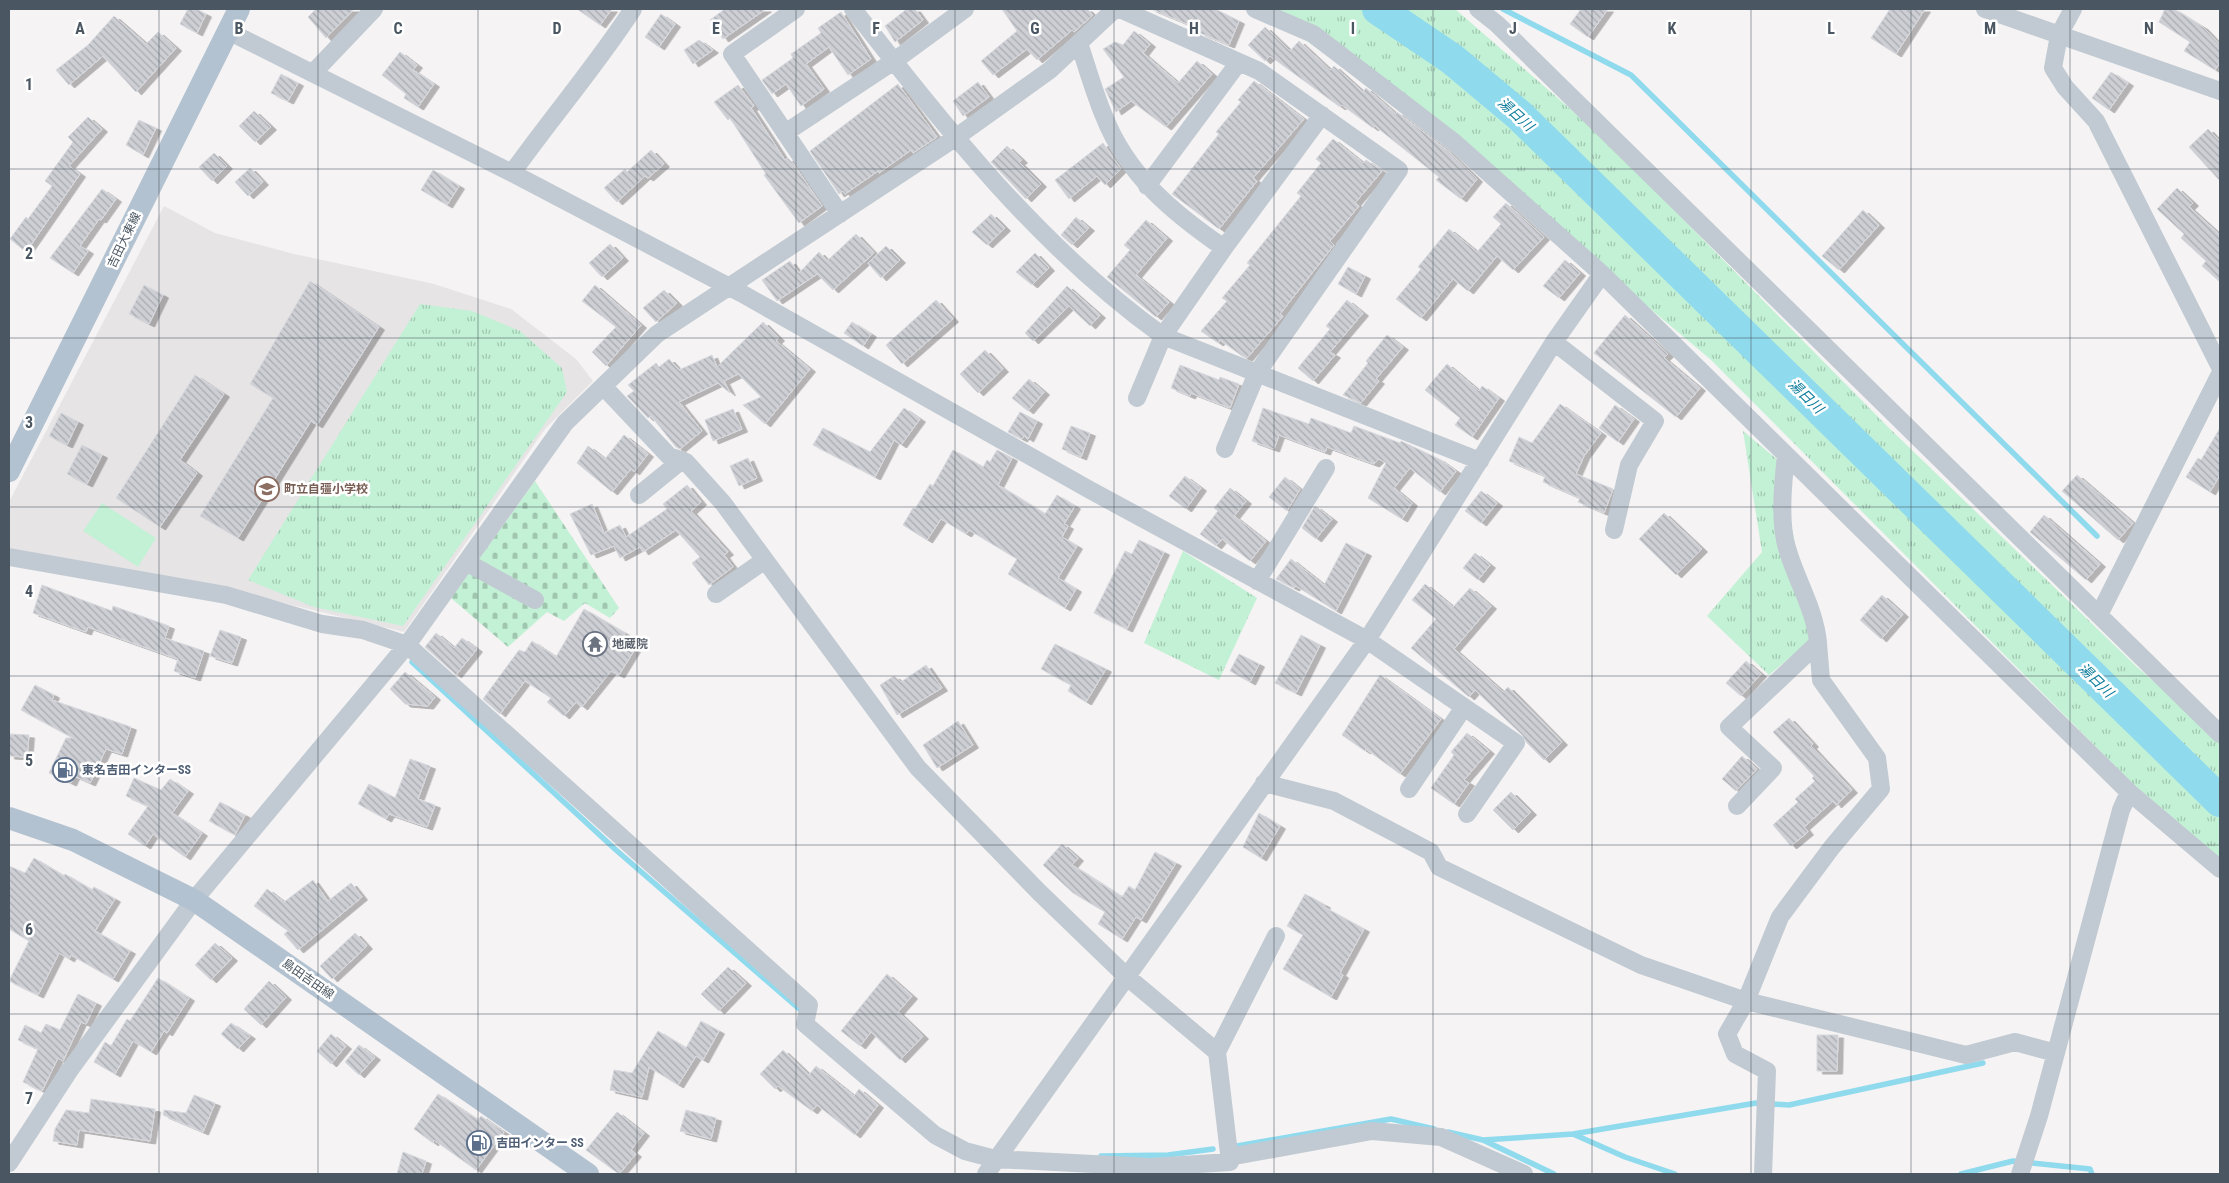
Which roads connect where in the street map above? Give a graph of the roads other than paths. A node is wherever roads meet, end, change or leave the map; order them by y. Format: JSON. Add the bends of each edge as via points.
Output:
{"nodes":[{"id":1,"x":240,"y":9,"type":"edge"},
{"id":2,"x":374,"y":9,"type":"edge"},
{"id":3,"x":633,"y":9,"type":"edge"},
{"id":4,"x":796,"y":9,"type":"edge"},
{"id":5,"x":853,"y":9,"type":"edge"},
{"id":6,"x":965,"y":9,"type":"edge"},
{"id":7,"x":1115,"y":9,"type":"edge"},
{"id":8,"x":1120,"y":9,"type":"edge"},
{"id":9,"x":1255,"y":9,"type":"edge"},
{"id":10,"x":1478,"y":9,"type":"edge"},
{"id":11,"x":1985,"y":9,"type":"edge"},
{"id":12,"x":2073,"y":9,"type":"edge"},
{"id":13,"x":228,"y":31,"type":"junction"},
{"id":14,"x":2059,"y":35,"type":"junction"},
{"id":15,"x":1079,"y":43,"type":"junction"},
{"id":16,"x":894,"y":61,"type":"junction"},
{"id":17,"x":1238,"y":62,"type":"junction"},
{"id":18,"x":313,"y":73,"type":"junction"},
{"id":19,"x":2220,"y":91,"type":"edge"},
{"id":20,"x":1322,"y":116,"type":"junction"},
{"id":21,"x":786,"y":133,"type":"junction"},
{"id":22,"x":955,"y":138,"type":"junction"},
{"id":23,"x":512,"y":173,"type":"junction"},
{"id":24,"x":1147,"y":186,"type":"junction"},
{"id":25,"x":840,"y":214,"type":"junction"},
{"id":26,"x":1224,"y":248,"type":"junction"},
{"id":27,"x":1602,"y":274,"type":"junction"},
{"id":28,"x":728,"y":288,"type":"junction"},
{"id":29,"x":1163,"y":336,"type":"junction"},
{"id":30,"x":1554,"y":342,"type":"junction"},
{"id":31,"x":2220,"y":367,"type":"edge"},
{"id":32,"x":1257,"y":373,"type":"junction"},
{"id":33,"x":2220,"y":374,"type":"edge"},
{"id":34,"x":602,"y":386,"type":"junction"},
{"id":35,"x":1138,"y":398,"type":"dead end"},
{"id":36,"x":1225,"y":449,"type":"dead end"},
{"id":37,"x":1786,"y":455,"type":"junction"},
{"id":38,"x":682,"y":460,"type":"junction"},
{"id":39,"x":1480,"y":461,"type":"junction"},
{"id":40,"x":1326,"y":468,"type":"dead end"},
{"id":41,"x":9,"y":471,"type":"edge"},
{"id":42,"x":639,"y":495,"type":"dead end"},
{"id":43,"x":1614,"y":530,"type":"dead end"},
{"id":44,"x":9,"y":557,"type":"edge"},
{"id":45,"x":765,"y":560,"type":"junction"},
{"id":46,"x":466,"y":562,"type":"junction"},
{"id":47,"x":1257,"y":580,"type":"junction"},
{"id":48,"x":716,"y":594,"type":"dead end"},
{"id":49,"x":535,"y":600,"type":"dead end"},
{"id":50,"x":2099,"y":615,"type":"junction"},
{"id":51,"x":1367,"y":640,"type":"junction"},
{"id":52,"x":1818,"y":643,"type":"junction"},
{"id":53,"x":407,"y":645,"type":"junction"},
{"id":54,"x":1464,"y":707,"type":"junction"},
{"id":55,"x":2220,"y":734,"type":"edge"},
{"id":56,"x":1264,"y":783,"type":"junction"},
{"id":57,"x":1409,"y":789,"type":"dead end"},
{"id":58,"x":2129,"y":792,"type":"junction"},
{"id":59,"x":1736,"y":806,"type":"dead end"},
{"id":60,"x":1468,"y":814,"type":"dead end"},
{"id":61,"x":9,"y":818,"type":"edge"},
{"id":62,"x":2220,"y":869,"type":"edge"},
{"id":63,"x":194,"y":900,"type":"junction"},
{"id":64,"x":1276,"y":936,"type":"dead end"},
{"id":65,"x":1126,"y":976,"type":"junction"},
{"id":66,"x":1746,"y":1000,"type":"junction"},
{"id":67,"x":1217,"y":1052,"type":"junction"},
{"id":68,"x":2056,"y":1054,"type":"junction"},
{"id":69,"x":999,"y":1153,"type":"junction"},
{"id":70,"x":1229,"y":1157,"type":"junction"},
{"id":71,"x":9,"y":1164,"type":"edge"},
{"id":72,"x":588,"y":1174,"type":"edge"},
{"id":73,"x":986,"y":1174,"type":"edge"},
{"id":74,"x":1524,"y":1174,"type":"edge"},
{"id":75,"x":1763,"y":1174,"type":"edge"},
{"id":76,"x":2020,"y":1174,"type":"edge"}],
"edges":[{"from":1,"to":13,"type":"main road","name":"吉田大東線"},
{"from":2,"to":18,"type":"street"},
{"from":3,"to":23,"type":"street","via":[[608,48]]},
{"from":4,"to":21,"type":"street","via":[[732,54]]},
{"from":5,"to":16,"type":"street"},
{"from":6,"to":16,"type":"street"},
{"from":7,"to":15,"type":"street"},
{"from":8,"to":17,"type":"street"},
{"from":9,"to":27,"type":"street","via":[[1313,34],[1454,143]]},
{"from":10,"to":50,"type":"street","via":[[1504,30]]},
{"from":11,"to":14,"type":"street"},
{"from":12,"to":14,"type":"street"},
{"from":13,"to":18,"type":"street"},
{"from":13,"to":41,"type":"main road","name":"吉田大東線"},
{"from":14,"to":19,"type":"street"},
{"from":14,"to":31,"type":"street","via":[[2053,68],[2065,87],[2096,121]]},
{"from":15,"to":22,"type":"street","via":[[1050,70]]},
{"from":15,"to":24,"type":"street","via":[[1104,118],[1128,161]]},
{"from":16,"to":21,"type":"street"},
{"from":16,"to":22,"type":"street"},
{"from":17,"to":20,"type":"street","via":[[1259,71]]},
{"from":17,"to":24,"type":"street"},
{"from":18,"to":23,"type":"street"},
{"from":20,"to":26,"type":"street"},
{"from":20,"to":32,"type":"street","via":[[1398,170]]},
{"from":21,"to":25,"type":"street"},
{"from":22,"to":25,"type":"street"},
{"from":22,"to":29,"type":"street","via":[[1042,233],[1119,304]]},
{"from":23,"to":28,"type":"street"},
{"from":24,"to":26,"type":"street","via":[[1180,217]]},
{"from":25,"to":28,"type":"street"},
{"from":26,"to":29,"type":"street"},
{"from":27,"to":30,"type":"street"},
{"from":27,"to":37,"type":"street"},
{"from":28,"to":34,"type":"street","via":[[657,334]]},
{"from":28,"to":47,"type":"street"},
{"from":29,"to":32,"type":"street"},
{"from":29,"to":35,"type":"street"},
{"from":30,"to":39,"type":"street"},
{"from":30,"to":43,"type":"street","via":[[1656,421],[1629,465]]},
{"from":32,"to":36,"type":"street"},
{"from":32,"to":39,"type":"street"},
{"from":33,"to":50,"type":"street"},
{"from":34,"to":38,"type":"street","via":[[669,456]]},
{"from":34,"to":46,"type":"street","via":[[565,423]]},
{"from":37,"to":52,"type":"street","via":[[1782,494],[1786,546],[1816,624]]},
{"from":37,"to":58,"type":"street"},
{"from":38,"to":42,"type":"street"},
{"from":38,"to":45,"type":"street","via":[[723,503]]},
{"from":39,"to":51,"type":"street"},
{"from":40,"to":47,"type":"street"},
{"from":44,"to":53,"type":"street","via":[[226,595],[322,624],[363,630]]},
{"from":45,"to":48,"type":"street"},
{"from":45,"to":65,"type":"street","via":[[918,768]]},
{"from":46,"to":49,"type":"street"},
{"from":46,"to":53,"type":"street"},
{"from":47,"to":51,"type":"street"},
{"from":50,"to":55,"type":"street"},
{"from":51,"to":54,"type":"street"},
{"from":51,"to":56,"type":"street"},
{"from":52,"to":59,"type":"street","via":[[1729,727],[1773,768]]},
{"from":52,"to":66,"type":"street","via":[[1821,680],[1877,758],[1881,789],[1832,847],[1780,917]]},
{"from":53,"to":63,"type":"street"},
{"from":53,"to":69,"type":"street","via":[[809,1005],[805,1024],[935,1135],[965,1151]]},
{"from":54,"to":57,"type":"street"},
{"from":54,"to":60,"type":"street","via":[[1516,743]]},
{"from":56,"to":65,"type":"street"},
{"from":56,"to":66,"type":"street","via":[[1334,800],[1431,852],[1439,868],[1641,965]]},
{"from":58,"to":62,"type":"street"},
{"from":58,"to":68,"type":"street","via":[[2121,810]]},
{"from":61,"to":63,"type":"main road","name":"島田吉田線","via":[[73,840]]},
{"from":63,"to":71,"type":"street","via":[[69,1071]]},
{"from":63,"to":72,"type":"main road","name":"島田吉田線"},
{"from":64,"to":67,"type":"street"},
{"from":65,"to":67,"type":"street"},
{"from":65,"to":69,"type":"street"},
{"from":66,"to":68,"type":"street","via":[[1966,1055],[2015,1042]]},
{"from":66,"to":75,"type":"street","via":[[1728,1034],[1735,1054],[1767,1070]]},
{"from":67,"to":70,"type":"street"},
{"from":68,"to":76,"type":"street"},
{"from":69,"to":70,"type":"street","via":[[1151,1167],[1230,1162]]},
{"from":69,"to":73,"type":"street"},
{"from":70,"to":74,"type":"street","via":[[1372,1131],[1441,1138]]}]}
